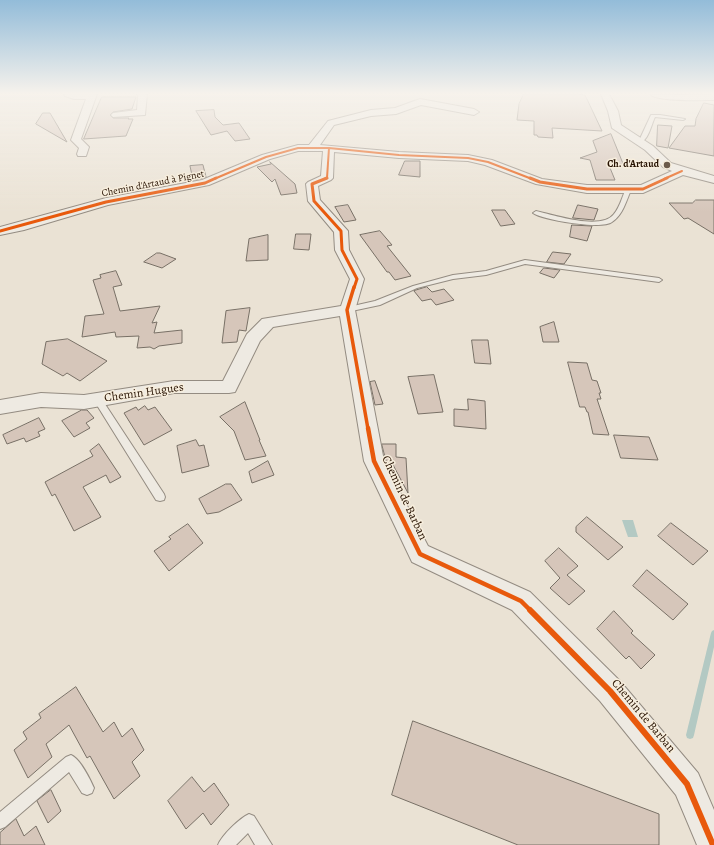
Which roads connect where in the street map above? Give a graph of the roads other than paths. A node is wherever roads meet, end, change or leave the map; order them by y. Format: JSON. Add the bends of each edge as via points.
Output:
{"nodes":[{"id":1,"x":78,"y":133,"type":"edge"},
{"id":2,"x":323,"y":133,"type":"edge"},
{"id":3,"x":627,"y":133,"type":"edge"},
{"id":4,"x":646,"y":133,"type":"edge"},
{"id":5,"x":640,"y":142,"type":"junction"},
{"id":6,"x":313,"y":147,"type":"junction"},
{"id":7,"x":329,"y":148,"type":"junction"},
{"id":8,"x":82,"y":154,"type":"dead end"},
{"id":9,"x":682,"y":171,"type":"junction"},
{"id":10,"x":714,"y":180,"type":"edge"},
{"id":11,"x":628,"y":190,"type":"junction"},
{"id":12,"x":536,"y":213,"type":"dead end"},
{"id":13,"x":0,"y":231,"type":"edge"},
{"id":14,"x":659,"y":280,"type":"dead end"},
{"id":15,"x":347,"y":310,"type":"junction"},
{"id":16,"x":98,"y":400,"type":"junction"},
{"id":17,"x":0,"y":407,"type":"edge"},
{"id":18,"x":160,"y":497,"type":"dead end"},
{"id":19,"x":87,"y":788,"type":"dead end"},
{"id":20,"x":0,"y":822,"type":"edge"},
{"id":21,"x":226,"y":845,"type":"edge"},
{"id":22,"x":264,"y":845,"type":"edge"},
{"id":23,"x":713,"y":845,"type":"edge"}],
"edges":[{"from":1,"to":8,"type":"street","via":[[76,140],[84,147]]},
{"from":2,"to":6,"type":"street"},
{"from":3,"to":5,"type":"street"},
{"from":4,"to":5,"type":"lane"},
{"from":5,"to":9,"type":"street","via":[[667,165]]},
{"from":6,"to":7,"type":"street","name":"Chemin d'Artaud à Pignet"},
{"from":6,"to":13,"type":"street","name":"Chemin d'Artaud à Pignet","via":[[298,148],[266,158],[205,183],[106,202]]},
{"from":7,"to":11,"type":"street","name":"Chemin d'Artaud à Pignet","via":[[399,156],[468,158],[488,162],[540,182],[587,189]]},
{"from":7,"to":15,"type":"street","name":"Chemin de Barban","via":[[327,178],[312,184],[314,201],[341,231],[342,250],[357,279]]},
{"from":9,"to":10,"type":"street"},
{"from":9,"to":11,"type":"street","name":"Chemin d'Artaud à Pignet","via":[[647,188]]},
{"from":11,"to":12,"type":"lane","via":[[617,215],[609,222],[583,223]]},
{"from":14,"to":15,"type":"lane","via":[[525,262],[486,273],[453,277],[415,287],[377,304]]},
{"from":15,"to":16,"type":"street","name":"Chemin Hugues","via":[[268,324],[253,338],[229,388],[174,387]]},
{"from":15,"to":23,"type":"street","name":"Chemin de Barban","via":[[374,461],[420,554],[522,601],[610,691],[687,784]]},
{"from":16,"to":17,"type":"street","name":"Chemin Hugues","via":[[41,400]]},
{"from":16,"to":18,"type":"lane"},
{"from":19,"to":20,"type":"lane","via":[[71,762]]},
{"from":21,"to":22,"type":"lane","via":[[249,821]]}]}
